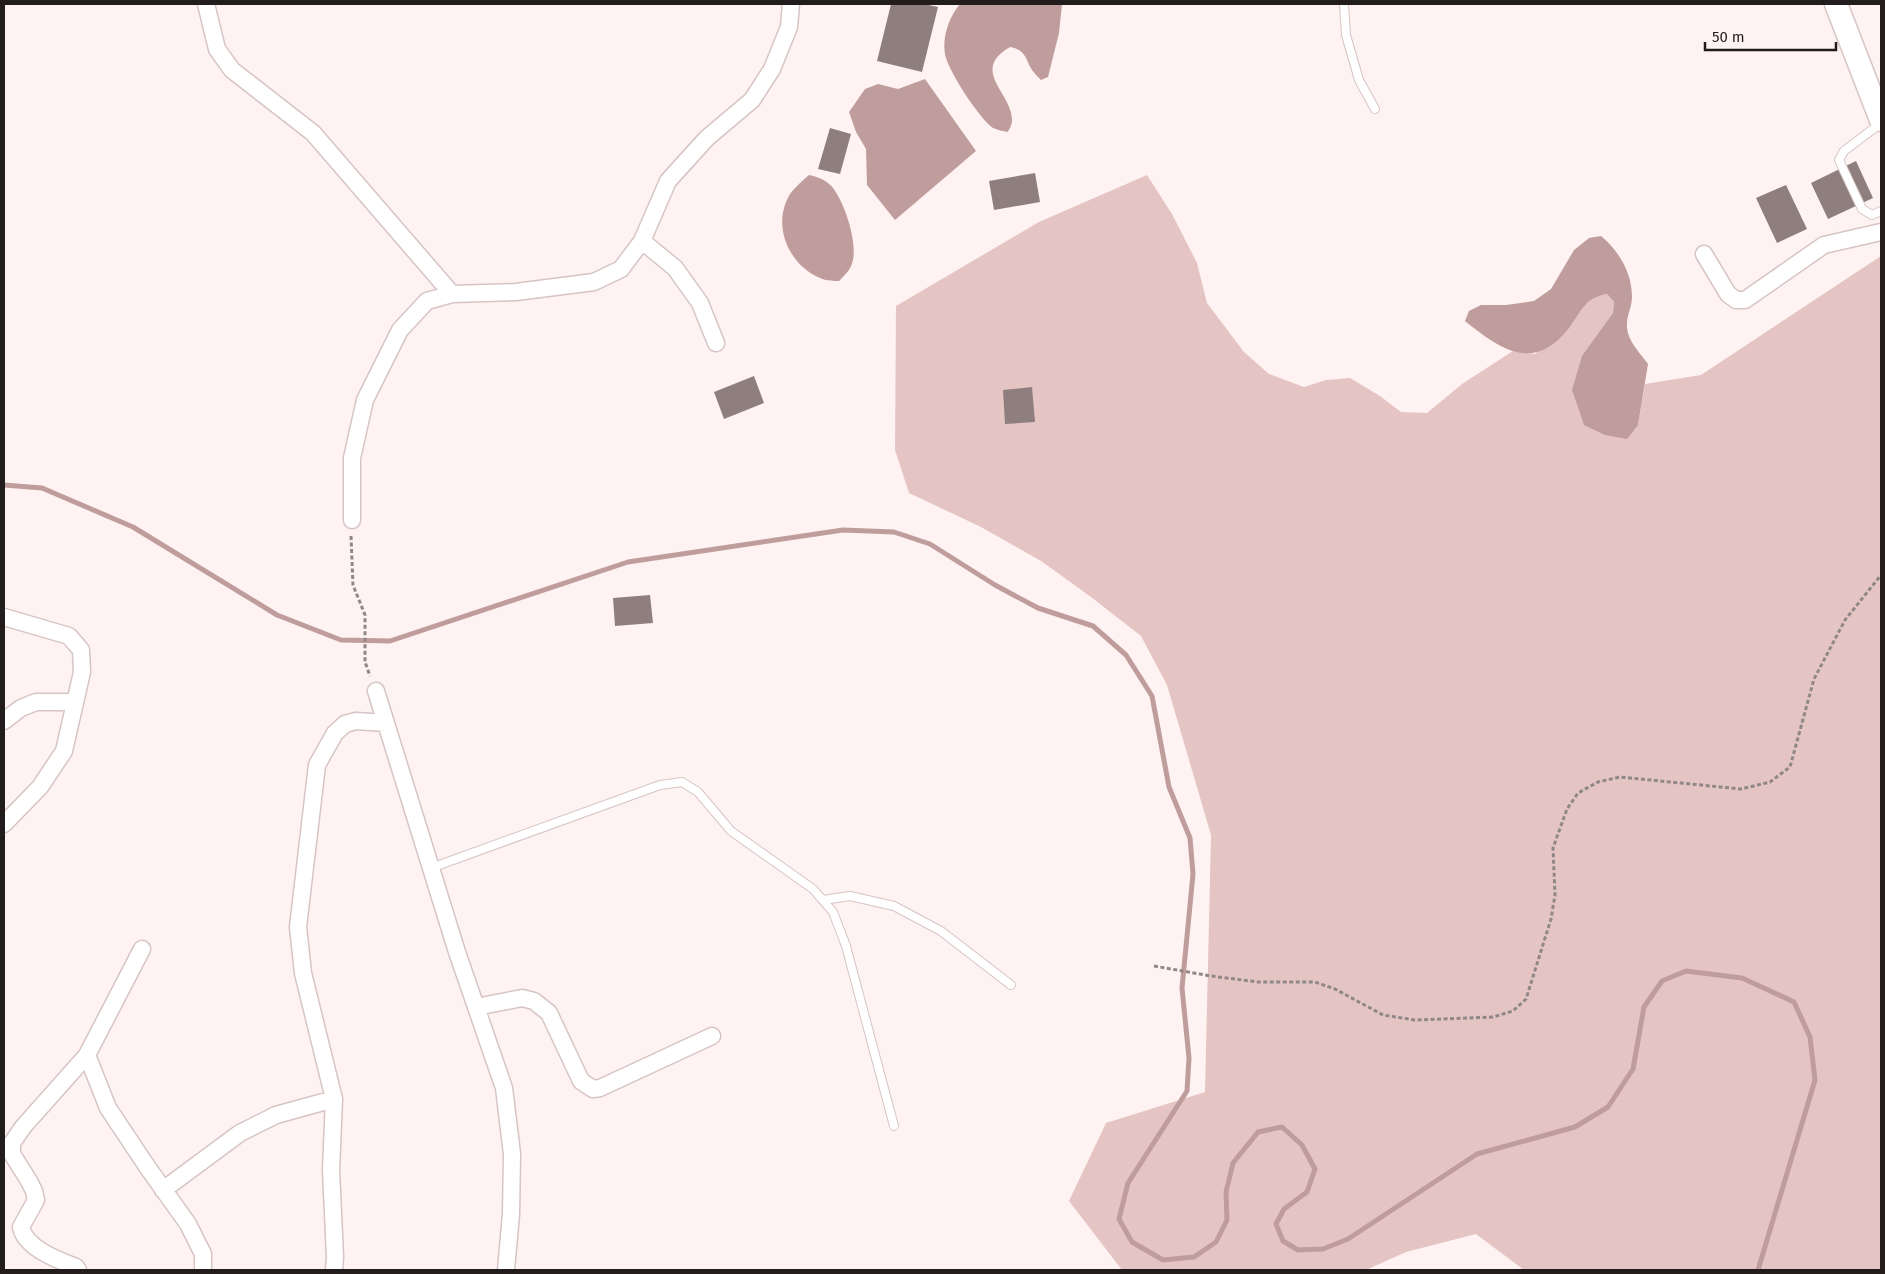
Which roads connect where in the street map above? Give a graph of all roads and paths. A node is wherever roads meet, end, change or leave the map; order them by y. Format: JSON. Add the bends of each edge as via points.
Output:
{"nodes":[{"id":1,"x":206,"y":4,"type":"edge"},
{"id":2,"x":791,"y":4,"type":"edge"},
{"id":3,"x":1344,"y":4,"type":"edge"},
{"id":4,"x":1836,"y":4,"type":"edge"},
{"id":5,"x":1376,"y":109,"type":"dead end"},
{"id":6,"x":1881,"y":122,"type":"edge"},
{"id":7,"x":1881,"y":211,"type":"edge"},
{"id":8,"x":1881,"y":232,"type":"edge"},
{"id":9,"x":642,"y":241,"type":"junction"},
{"id":10,"x":1704,"y":254,"type":"dead end"},
{"id":11,"x":452,"y":294,"type":"junction"},
{"id":12,"x":716,"y":343,"type":"dead end"},
{"id":13,"x":352,"y":520,"type":"joint"},
{"id":14,"x":1881,"y":575,"type":"edge"},
{"id":15,"x":4,"y":617,"type":"edge"},
{"id":16,"x":365,"y":662,"type":"dead end"},
{"id":17,"x":376,"y":691,"type":"dead end"},
{"id":18,"x":75,"y":702,"type":"junction"},
{"id":19,"x":4,"y":721,"type":"edge"},
{"id":20,"x":386,"y":723,"type":"junction"},
{"id":21,"x":4,"y":824,"type":"edge"},
{"id":22,"x":431,"y":868,"type":"junction"},
{"id":23,"x":823,"y":900,"type":"junction"},
{"id":24,"x":142,"y":949,"type":"dead end"},
{"id":25,"x":1154,"y":966,"type":"dead end"},
{"id":26,"x":1011,"y":985,"type":"dead end"},
{"id":27,"x":476,"y":1007,"type":"junction"},
{"id":28,"x":712,"y":1036,"type":"dead end"},
{"id":29,"x":87,"y":1055,"type":"junction"},
{"id":30,"x":334,"y":1099,"type":"junction"},
{"id":31,"x":894,"y":1126,"type":"dead end"},
{"id":32,"x":8,"y":1148,"type":"edge"},
{"id":33,"x":164,"y":1190,"type":"junction"},
{"id":34,"x":78,"y":1270,"type":"edge"},
{"id":35,"x":203,"y":1270,"type":"edge"},
{"id":36,"x":334,"y":1270,"type":"edge"},
{"id":37,"x":506,"y":1270,"type":"edge"}],
"edges":[{"from":1,"to":11,"type":"street","via":[[217,49],[232,70],[313,133]]},
{"from":2,"to":9,"type":"street","via":[[789,27],[772,69],[752,100],[707,138],[668,182]]},
{"from":3,"to":5,"type":"lane","via":[[1346,35],[1358,80]]},
{"from":4,"to":6,"type":"main road"},
{"from":6,"to":7,"type":"lane","via":[[1844,150],[1839,160],[1862,209],[1872,215]]},
{"from":8,"to":10,"type":"street","via":[[1824,245],[1745,300],[1736,300],[1728,294]]},
{"from":9,"to":11,"type":"street","via":[[621,269],[594,282],[516,292]]},
{"from":9,"to":12,"type":"street","via":[[675,268],[700,303]]},
{"from":11,"to":13,"type":"street","via":[[427,301],[400,330],[365,400],[352,458]]},
{"from":13,"to":16,"type":"path","via":[[353,585],[365,615]]},
{"from":14,"to":25,"type":"path","via":[[1845,620],[1814,679],[1790,767],[1770,782],[1741,789],[1620,777],[1598,782],[1578,793],[1567,809],[1553,848],[1555,894],[1551,918],[1526,999],[1513,1011],[1493,1017],[1415,1020],[1383,1015],[1315,982],[1258,982]]},
{"from":15,"to":18,"type":"street","via":[[69,636],[81,650],[82,672]]},
{"from":17,"to":20,"type":"street"},
{"from":18,"to":19,"type":"street","via":[[36,702]]},
{"from":18,"to":21,"type":"street","via":[[64,751],[40,787]]},
{"from":20,"to":22,"type":"street"},
{"from":20,"to":30,"type":"street","via":[[356,721],[345,724],[335,733],[317,765],[298,927],[303,973]]},
{"from":22,"to":23,"type":"lane","via":[[660,785],[682,782],[698,792],[731,831],[813,889]]},
{"from":22,"to":27,"type":"street"},
{"from":23,"to":26,"type":"lane","via":[[850,896],[894,906],[941,931]]},
{"from":23,"to":31,"type":"lane","via":[[833,912],[846,946]]},
{"from":24,"to":29,"type":"street"},
{"from":27,"to":28,"type":"street","via":[[522,998],[534,1001],[550,1013],[581,1080],[593,1089]]},
{"from":27,"to":37,"type":"street","via":[[504,1088],[512,1154]]},
{"from":29,"to":32,"type":"street"},
{"from":29,"to":33,"type":"street","via":[[108,1108]]},
{"from":30,"to":33,"type":"street","via":[[276,1115],[240,1133]]},
{"from":30,"to":36,"type":"street","via":[[331,1170]]},
{"from":32,"to":34,"type":"street","via":[[29,1181],[36,1200],[21,1227],[22,1235],[54,1258]]},
{"from":33,"to":35,"type":"street","via":[[188,1224],[203,1254]]}]}
